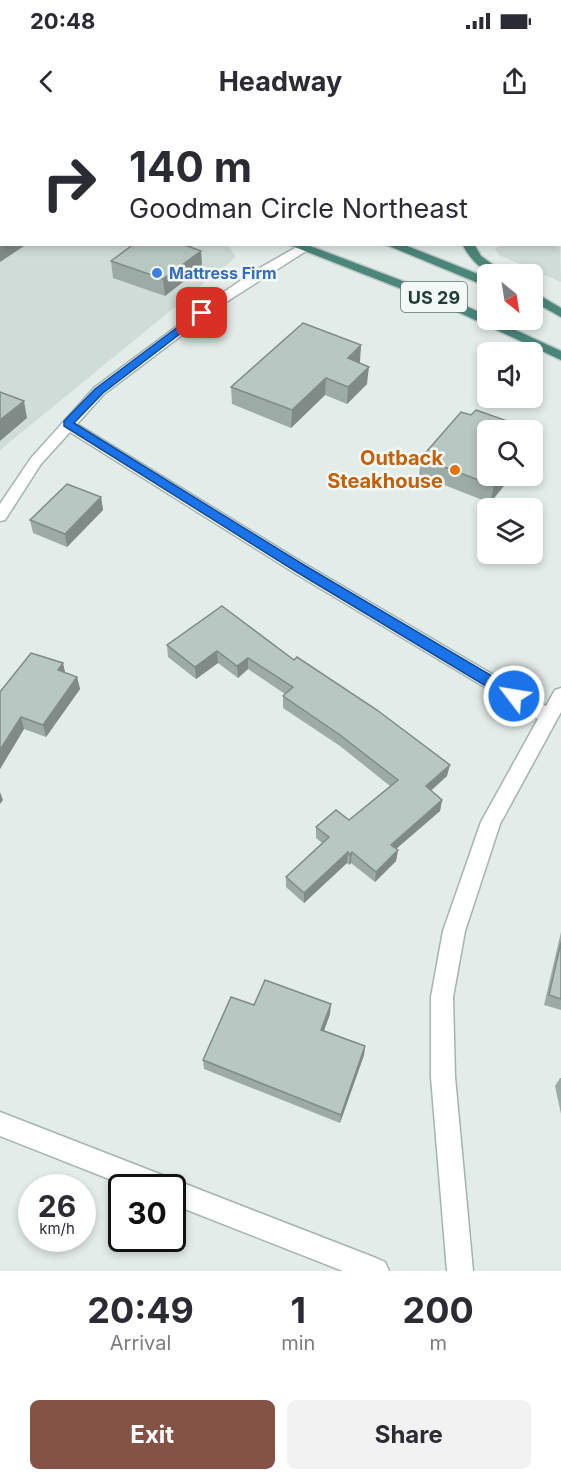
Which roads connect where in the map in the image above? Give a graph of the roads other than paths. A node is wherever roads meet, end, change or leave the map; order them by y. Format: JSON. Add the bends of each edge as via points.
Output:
{"nodes":[{"id":1,"x":302,"y":246,"type":"edge"},
{"id":2,"x":395,"y":246,"type":"edge"},
{"id":3,"x":469,"y":246,"type":"edge"},
{"id":4,"x":485,"y":264,"type":"edge"},
{"id":5,"x":477,"y":279,"type":"edge"},
{"id":6,"x":543,"y":302,"type":"edge"},
{"id":7,"x":543,"y":307,"type":"edge"},
{"id":8,"x":561,"y":314,"type":"edge"},
{"id":9,"x":561,"y":356,"type":"edge"},
{"id":10,"x":67,"y":424,"type":"junction"},
{"id":11,"x":0,"y":516,"type":"edge"},
{"id":12,"x":561,"y":695,"type":"edge"},
{"id":13,"x":549,"y":717,"type":"junction"},
{"id":14,"x":0,"y":1124,"type":"edge"},
{"id":15,"x":128,"y":1174,"type":"edge"},
{"id":16,"x":186,"y":1196,"type":"edge"},
{"id":17,"x":376,"y":1271,"type":"edge"},
{"id":18,"x":460,"y":1271,"type":"edge"}],
"edges":[{"from":1,"to":9,"type":"highway","number":"US 29","via":[[448,303]]},
{"from":1,"to":10,"type":"street","via":[[219,301],[99,391]]},
{"from":2,"to":5,"type":"highway","number":"US 29"},
{"from":3,"to":4,"type":"highway"},
{"from":6,"to":8,"type":"highway"},
{"from":7,"to":8,"type":"highway"},
{"from":10,"to":11,"type":"street","via":[[36,461]]},
{"from":10,"to":13,"type":"street"},
{"from":12,"to":13,"type":"street"},
{"from":13,"to":18,"type":"street","via":[[491,822],[454,930],[442,997],[443,1077]]},
{"from":14,"to":15,"type":"street"},
{"from":16,"to":17,"type":"street"}]}
